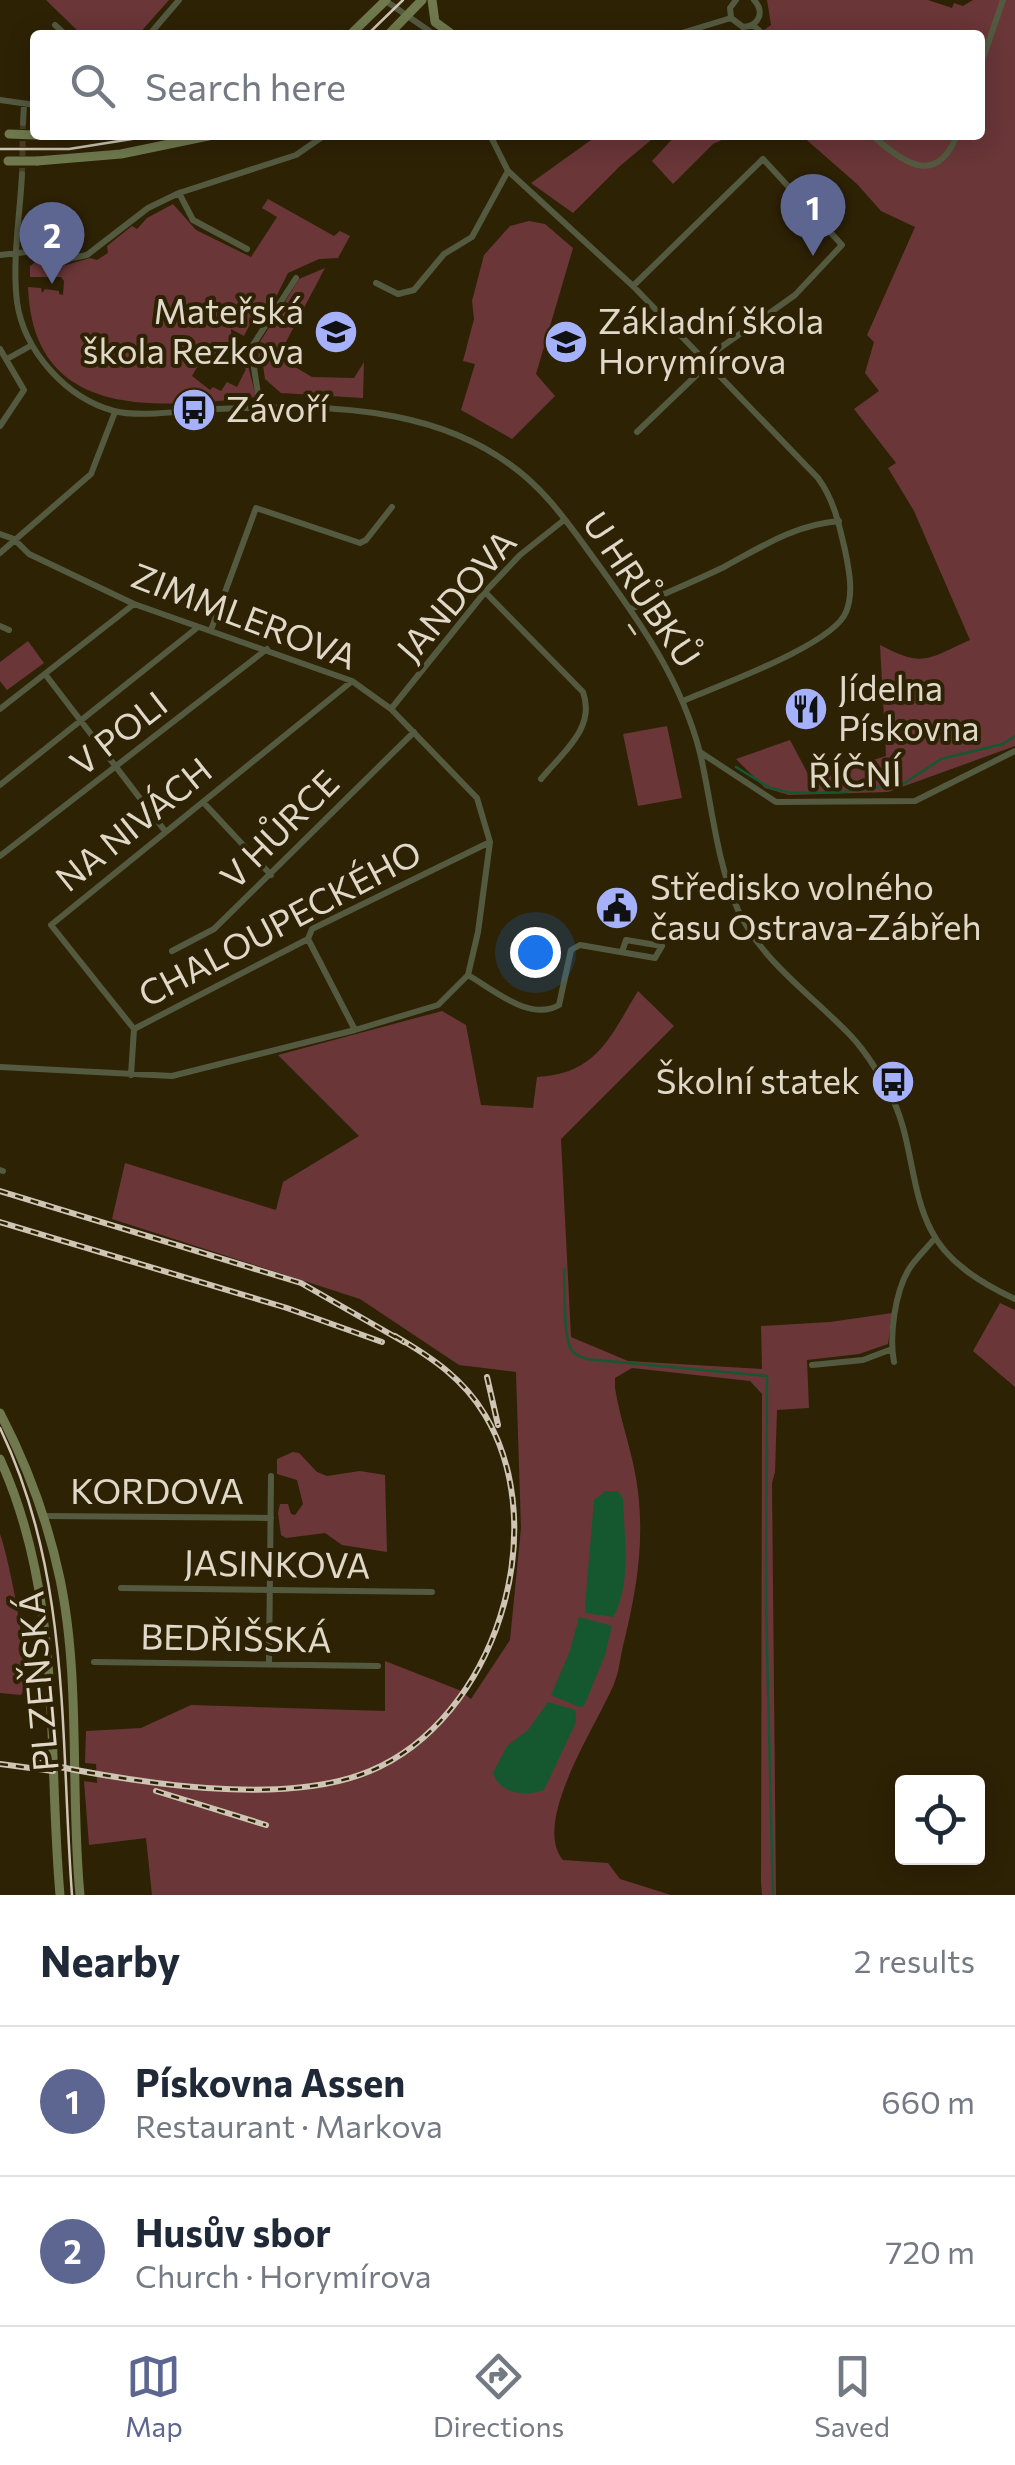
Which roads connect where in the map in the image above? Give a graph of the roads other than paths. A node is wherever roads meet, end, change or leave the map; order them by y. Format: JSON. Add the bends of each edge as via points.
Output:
{"nodes":[{"id":1,"x":179,"y":0,"type":"edge"},
{"id":2,"x":386,"y":0,"type":"edge"},
{"id":3,"x":422,"y":0,"type":"edge"},
{"id":4,"x":432,"y":0,"type":"edge"},
{"id":5,"x":736,"y":0,"type":"edge"},
{"id":6,"x":754,"y":0,"type":"edge"},
{"id":7,"x":1003,"y":0,"type":"edge"},
{"id":8,"x":406,"y":18,"type":"junction"},
{"id":9,"x":731,"y":18,"type":"junction"},
{"id":10,"x":55,"y":25,"type":"dead end"},
{"id":11,"x":753,"y":25,"type":"junction"},
{"id":12,"x":60,"y":30,"type":"edge"},
{"id":13,"x":153,"y":30,"type":"edge"},
{"id":14,"x":355,"y":30,"type":"edge"},
{"id":15,"x":393,"y":30,"type":"edge"},
{"id":16,"x":426,"y":30,"type":"edge"},
{"id":17,"x":447,"y":30,"type":"edge"},
{"id":18,"x":691,"y":30,"type":"edge"},
{"id":19,"x":758,"y":30,"type":"edge"},
{"id":20,"x":985,"y":52,"type":"edge"},
{"id":21,"x":0,"y":100,"type":"edge"},
{"id":22,"x":30,"y":105,"type":"edge"},
{"id":23,"x":24,"y":106,"type":"junction"},
{"id":24,"x":23,"y":124,"type":"tunnel mouth"},
{"id":25,"x":4,"y":134,"type":"edge"},
{"id":26,"x":30,"y":135,"type":"edge"},
{"id":27,"x":189,"y":140,"type":"edge"},
{"id":28,"x":317,"y":140,"type":"edge"},
{"id":29,"x":492,"y":140,"type":"edge"},
{"id":30,"x":878,"y":140,"type":"edge"},
{"id":31,"x":954,"y":140,"type":"edge"},
{"id":32,"x":4,"y":160,"type":"edge"},
{"id":33,"x":508,"y":171,"type":"junction"},
{"id":34,"x":22,"y":174,"type":"tunnel mouth"},
{"id":35,"x":179,"y":193,"type":"junction"},
{"id":36,"x":247,"y":249,"type":"dead end"},
{"id":37,"x":18,"y":252,"type":"junction"},
{"id":38,"x":0,"y":256,"type":"edge"},
{"id":39,"x":296,"y":278,"type":"dead end"},
{"id":40,"x":376,"y":283,"type":"dead end"},
{"id":41,"x":633,"y":286,"type":"junction"},
{"id":42,"x":32,"y":345,"type":"junction"},
{"id":43,"x":0,"y":349,"type":"edge"},
{"id":44,"x":6,"y":359,"type":"junction"},
{"id":45,"x":705,"y":362,"type":"junction"},
{"id":46,"x":260,"y":407,"type":"junction"},
{"id":47,"x":115,"y":412,"type":"junction"},
{"id":48,"x":0,"y":426,"type":"edge"},
{"id":49,"x":636,"y":432,"type":"dead end"},
{"id":50,"x":392,"y":507,"type":"dead end"},
{"id":51,"x":564,"y":520,"type":"junction"},
{"id":52,"x":838,"y":521,"type":"junction"},
{"id":53,"x":0,"y":534,"type":"edge"},
{"id":54,"x":14,"y":539,"type":"junction"},
{"id":55,"x":0,"y":553,"type":"edge"},
{"id":56,"x":485,"y":592,"type":"junction"},
{"id":57,"x":134,"y":604,"type":"junction"},
{"id":58,"x":631,"y":609,"type":"junction"},
{"id":59,"x":0,"y":626,"type":"edge"},
{"id":60,"x":199,"y":626,"type":"junction"},
{"id":61,"x":9,"y":630,"type":"dead end"},
{"id":62,"x":211,"y":630,"type":"junction"},
{"id":63,"x":267,"y":649,"type":"junction"},
{"id":64,"x":45,"y":674,"type":"junction"},
{"id":65,"x":352,"y":681,"type":"junction"},
{"id":66,"x":684,"y":700,"type":"junction"},
{"id":67,"x":0,"y":708,"type":"edge"},
{"id":68,"x":392,"y":710,"type":"junction"},
{"id":69,"x":82,"y":722,"type":"junction"},
{"id":70,"x":414,"y":732,"type":"junction"},
{"id":71,"x":700,"y":751,"type":"junction"},
{"id":72,"x":1015,"y":751,"type":"edge"},
{"id":73,"x":116,"y":768,"type":"junction"},
{"id":74,"x":541,"y":779,"type":"dead end"},
{"id":75,"x":0,"y":785,"type":"edge"},
{"id":76,"x":203,"y":802,"type":"junction"},
{"id":77,"x":165,"y":830,"type":"junction"},
{"id":78,"x":490,"y":842,"type":"junction"},
{"id":79,"x":0,"y":856,"type":"edge"},
{"id":80,"x":271,"y":875,"type":"junction"},
{"id":81,"x":308,"y":939,"type":"junction"},
{"id":82,"x":172,"y":952,"type":"dead end"},
{"id":83,"x":622,"y":952,"type":"junction"},
{"id":84,"x":468,"y":976,"type":"junction"},
{"id":85,"x":134,"y":1029,"type":"junction"},
{"id":86,"x":355,"y":1030,"type":"junction"},
{"id":87,"x":0,"y":1066,"type":"edge"},
{"id":88,"x":131,"y":1075,"type":"junction"},
{"id":89,"x":935,"y":1238,"type":"junction"},
{"id":90,"x":1015,"y":1300,"type":"edge"},
{"id":91,"x":892,"y":1349,"type":"junction"},
{"id":92,"x":894,"y":1362,"type":"dead end"},
{"id":93,"x":812,"y":1365,"type":"dead end"},
{"id":94,"x":0,"y":1412,"type":"edge"},
{"id":95,"x":0,"y":1459,"type":"edge"},
{"id":96,"x":271,"y":1476,"type":"dead end"},
{"id":97,"x":42,"y":1516,"type":"junction"},
{"id":98,"x":271,"y":1518,"type":"junction"},
{"id":99,"x":121,"y":1588,"type":"dead end"},
{"id":100,"x":269,"y":1589,"type":"junction"},
{"id":101,"x":432,"y":1592,"type":"dead end"},
{"id":102,"x":94,"y":1662,"type":"dead end"},
{"id":103,"x":269,"y":1664,"type":"junction"},
{"id":104,"x":378,"y":1666,"type":"dead end"},
{"id":105,"x":59,"y":1892,"type":"edge"},
{"id":106,"x":78,"y":1892,"type":"edge"}],
"edges":[{"from":1,"to":13,"type":"street"},
{"from":2,"to":8,"type":"street"},
{"from":2,"to":14,"type":"main road"},
{"from":3,"to":8,"type":"main road"},
{"from":4,"to":17,"type":"main road","via":[[434,20]]},
{"from":5,"to":9,"type":"street"},
{"from":6,"to":11,"type":"street","via":[[760,12]]},
{"from":7,"to":20,"type":"street"},
{"from":8,"to":15,"type":"main road"},
{"from":8,"to":16,"type":"street"},
{"from":9,"to":11,"type":"street"},
{"from":9,"to":18,"type":"street"},
{"from":10,"to":12,"type":"street"},
{"from":11,"to":19,"type":"street"},
{"from":21,"to":23,"type":"street"},
{"from":22,"to":23,"type":"street"},
{"from":23,"to":24,"type":"street"},
{"from":25,"to":26,"type":"main road","bridge":true},
{"from":27,"to":32,"type":"main road","bridge":true,"via":[[121,154]]},
{"from":28,"to":35,"type":"street","via":[[296,154]]},
{"from":29,"to":33,"type":"street"},
{"from":30,"to":31,"type":"street","via":[[922,167],[937,164]]},
{"from":33,"to":40,"type":"street","via":[[472,237],[444,254],[414,290],[398,294]]},
{"from":33,"to":41,"type":"street"},
{"from":34,"to":37,"type":"street"},
{"from":35,"to":36,"type":"street","via":[[193,220]]},
{"from":35,"to":37,"type":"street","via":[[76,258]]},
{"from":37,"to":38,"type":"street"},
{"from":37,"to":42,"type":"street","via":[[18,303]]},
{"from":39,"to":46,"type":"street","via":[[251,348]]},
{"from":41,"to":45,"type":"street"},
{"from":41,"to":45,"type":"street","via":[[763,159],[842,245],[795,295]]},
{"from":42,"to":44,"type":"street"},
{"from":42,"to":47,"type":"street","via":[[62,382]]},
{"from":43,"to":44,"type":"street"},
{"from":44,"to":48,"type":"street","via":[[24,390]]},
{"from":45,"to":49,"type":"street"},
{"from":45,"to":52,"type":"street","via":[[818,478]]},
{"from":46,"to":47,"type":"street","name":"U HRŮBKŮ"},
{"from":46,"to":51,"type":"street","name":"U HRŮBKŮ","via":[[378,413],[440,428],[520,468]]},
{"from":47,"to":54,"type":"street","via":[[91,474]]},
{"from":50,"to":62,"type":"street","via":[[360,543],[256,508]]},
{"from":51,"to":56,"type":"street","name":"JANDOVA"},
{"from":51,"to":58,"type":"street","name":"U HRŮBKŮ"},
{"from":52,"to":58,"type":"street","via":[[779,535]]},
{"from":52,"to":66,"type":"street","via":[[850,575],[839,623],[820,640]]},
{"from":53,"to":54,"type":"street","name":"ZIMMLEROVA"},
{"from":54,"to":55,"type":"street"},
{"from":54,"to":57,"type":"street","name":"ZIMMLEROVA","via":[[29,554]]},
{"from":56,"to":68,"type":"street","name":"JANDOVA"},
{"from":56,"to":74,"type":"street","via":[[583,692],[588,707],[584,726]]},
{"from":57,"to":60,"type":"street","name":"ZIMMLEROVA"},
{"from":57,"to":64,"type":"street"},
{"from":58,"to":66,"type":"street","name":"U HRŮBKŮ"},
{"from":59,"to":61,"type":"street"},
{"from":60,"to":62,"type":"street","name":"ZIMMLEROVA"},
{"from":60,"to":69,"type":"street"},
{"from":62,"to":63,"type":"street","name":"ZIMMLEROVA"},
{"from":63,"to":65,"type":"street","name":"ZIMMLEROVA"},
{"from":63,"to":73,"type":"street","name":"V POLI"},
{"from":64,"to":67,"type":"street"},
{"from":64,"to":69,"type":"street"},
{"from":65,"to":68,"type":"street","name":"ZIMMLEROVA"},
{"from":65,"to":76,"type":"street","name":"NA NIVÁCH"},
{"from":66,"to":71,"type":"street","name":"U HRŮBKŮ"},
{"from":68,"to":70,"type":"street","name":"ZIMMLEROVA"},
{"from":69,"to":73,"type":"street"},
{"from":69,"to":75,"type":"street"},
{"from":70,"to":78,"type":"street","name":"ZIMMLEROVA","via":[[477,798]]},
{"from":70,"to":80,"type":"street","name":"V HŮRCE"},
{"from":71,"to":72,"type":"street","name":"ŘÍČNÍ","via":[[776,802],[915,801]]},
{"from":71,"to":89,"type":"street","name":"U HRŮBKŮ","via":[[738,909],[760,947],[868,1057],[908,1139]]},
{"from":73,"to":77,"type":"street"},
{"from":73,"to":79,"type":"street","name":"V POLI"},
{"from":76,"to":77,"type":"street","name":"NA NIVÁCH"},
{"from":76,"to":80,"type":"street"},
{"from":77,"to":85,"type":"street","name":"NA NIVÁCH","via":[[51,925]]},
{"from":78,"to":81,"type":"street","name":"CHALOUPECKÉHO","via":[[315,927]]},
{"from":78,"to":84,"type":"street","name":"ZIMMLEROVA"},
{"from":80,"to":82,"type":"street","name":"V HŮRCE","via":[[214,929]]},
{"from":81,"to":85,"type":"street","name":"CHALOUPECKÉHO"},
{"from":81,"to":86,"type":"street"},
{"from":83,"to":83,"type":"street","via":[[626,940],[662,946],[656,958]]},
{"from":83,"to":84,"type":"street","via":[[571,950],[559,1006],[550,1010],[525,1008]]},
{"from":84,"to":86,"type":"street","via":[[438,1005]]},
{"from":85,"to":88,"type":"street","name":"CHALOUPECKÉHO"},
{"from":86,"to":88,"type":"street","via":[[172,1076]]},
{"from":87,"to":88,"type":"street"},
{"from":89,"to":90,"type":"street","name":"U HRŮBKŮ","via":[[961,1267]]},
{"from":89,"to":91,"type":"street","via":[[908,1270]]},
{"from":91,"to":92,"type":"street"},
{"from":91,"to":93,"type":"street","via":[[863,1360]]},
{"from":94,"to":97,"type":"main road","name":"PLZEŇSKÁ"},
{"from":95,"to":105,"type":"main road","name":"PLZEŇSKÁ","via":[[24,1522],[50,1663]]},
{"from":96,"to":98,"type":"street"},
{"from":97,"to":98,"type":"street","name":"KORDOVA"},
{"from":97,"to":106,"type":"main road","name":"PLZEŇSKÁ","via":[[60,1582],[69,1662]]},
{"from":98,"to":100,"type":"street"},
{"from":99,"to":100,"type":"street","name":"JASINKOVA"},
{"from":100,"to":101,"type":"street","name":"JASINKOVA"},
{"from":100,"to":103,"type":"street"},
{"from":102,"to":103,"type":"street","name":"BEDŘIŠSKÁ"},
{"from":103,"to":104,"type":"street","name":"BEDŘIŠSKÁ"}]}
